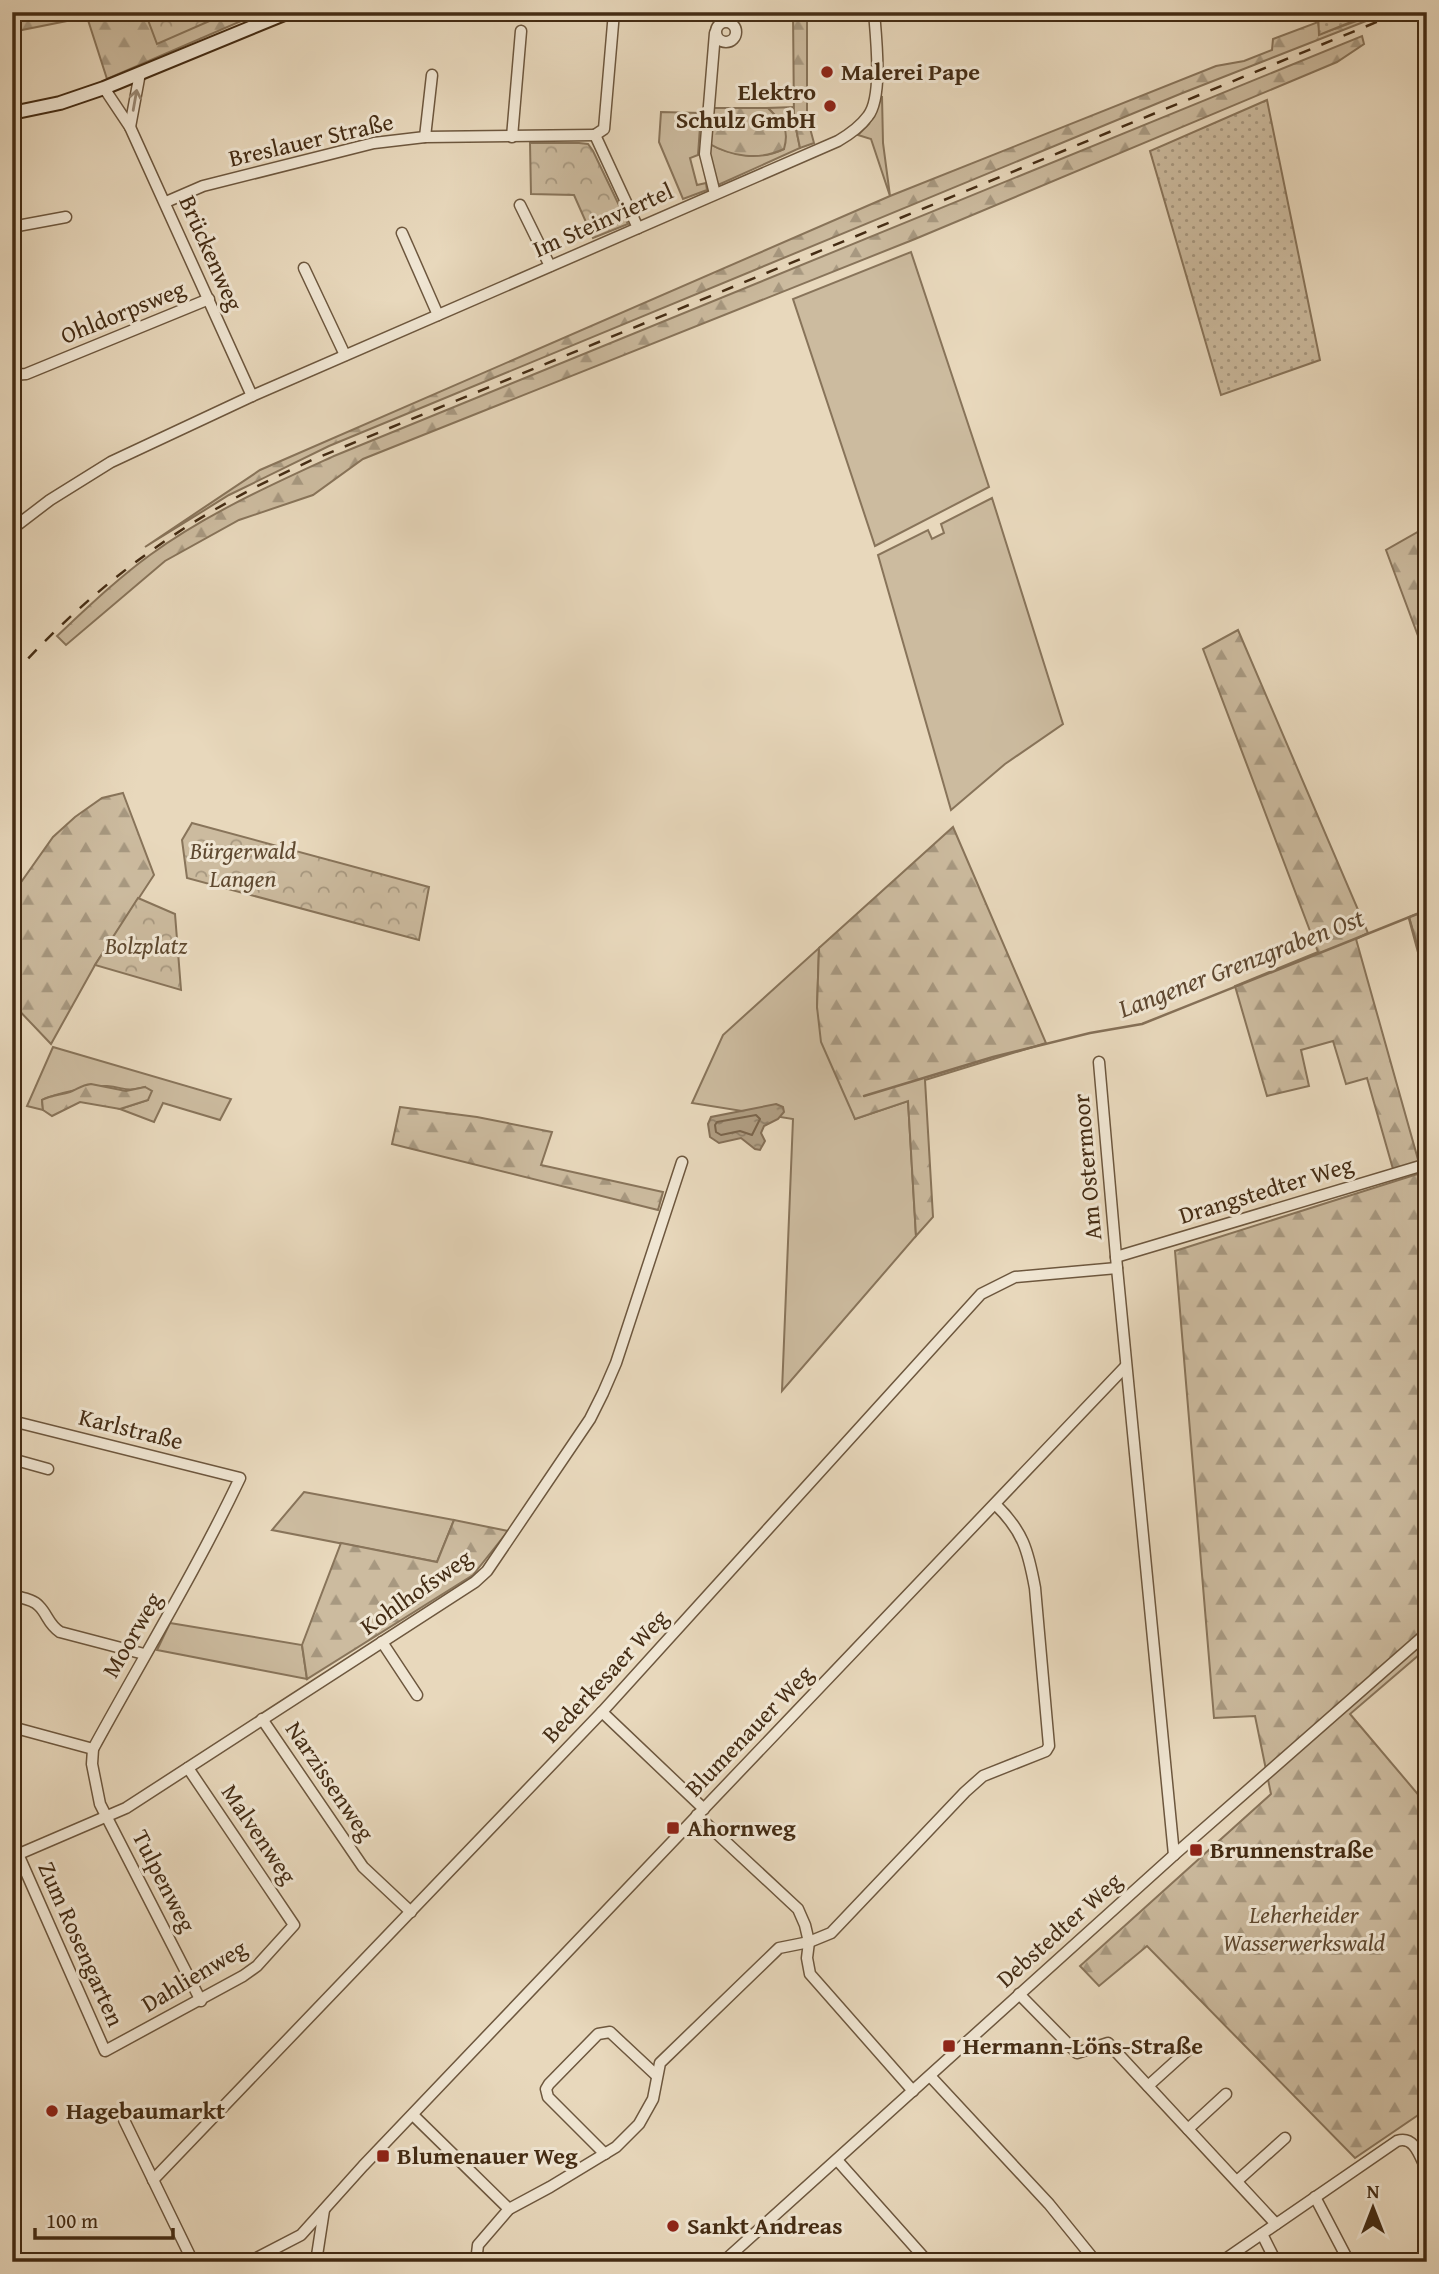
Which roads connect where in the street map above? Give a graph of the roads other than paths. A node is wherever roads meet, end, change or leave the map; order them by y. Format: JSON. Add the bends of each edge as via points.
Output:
{"nodes":[{"id":1,"x":289,"y":12,"type":"edge"},
{"id":2,"x":614,"y":12,"type":"edge"},
{"id":3,"x":874,"y":12,"type":"edge"},
{"id":4,"x":520,"y":31,"type":"dead end"},
{"id":5,"x":715,"y":33,"type":"dead end"},
{"id":6,"x":140,"y":73,"type":"junction"},
{"id":7,"x":432,"y":75,"type":"dead end"},
{"id":8,"x":104,"y":88,"type":"junction"},
{"id":9,"x":12,"y":113,"type":"edge"},
{"id":10,"x":130,"y":127,"type":"junction"},
{"id":11,"x":595,"y":135,"type":"junction"},
{"id":12,"x":512,"y":136,"type":"junction"},
{"id":13,"x":425,"y":137,"type":"junction"},
{"id":14,"x":715,"y":194,"type":"junction"},
{"id":15,"x":166,"y":202,"type":"junction"},
{"id":16,"x":520,"y":205,"type":"dead end"},
{"id":17,"x":66,"y":217,"type":"dead end"},
{"id":18,"x":12,"y":227,"type":"edge"},
{"id":19,"x":638,"y":228,"type":"junction"},
{"id":20,"x":402,"y":233,"type":"dead end"},
{"id":21,"x":550,"y":266,"type":"junction"},
{"id":22,"x":304,"y":268,"type":"dead end"},
{"id":23,"x":209,"y":299,"type":"junction"},
{"id":24,"x":438,"y":315,"type":"junction"},
{"id":25,"x":345,"y":355,"type":"junction"},
{"id":26,"x":12,"y":375,"type":"edge"},
{"id":27,"x":252,"y":396,"type":"junction"},
{"id":28,"x":12,"y":529,"type":"edge"},
{"id":29,"x":1100,"y":1062,"type":"dead end"},
{"id":30,"x":682,"y":1162,"type":"dead end"},
{"id":31,"x":1427,"y":1164,"type":"edge"},
{"id":32,"x":1117,"y":1262,"type":"junction"},
{"id":33,"x":1126,"y":1366,"type":"junction"},
{"id":34,"x":12,"y":1420,"type":"edge"},
{"id":35,"x":12,"y":1459,"type":"edge"},
{"id":36,"x":48,"y":1469,"type":"dead end"},
{"id":37,"x":240,"y":1478,"type":"joint"},
{"id":38,"x":995,"y":1504,"type":"junction"},
{"id":39,"x":12,"y":1595,"type":"edge"},
{"id":40,"x":1427,"y":1633,"type":"edge"},
{"id":41,"x":382,"y":1642,"type":"junction"},
{"id":42,"x":144,"y":1654,"type":"junction"},
{"id":43,"x":417,"y":1695,"type":"dead end"},
{"id":44,"x":602,"y":1712,"type":"junction"},
{"id":45,"x":262,"y":1719,"type":"junction"},
{"id":46,"x":12,"y":1727,"type":"edge"},
{"id":47,"x":93,"y":1749,"type":"junction"},
{"id":48,"x":188,"y":1768,"type":"junction"},
{"id":49,"x":701,"y":1812,"type":"junction"},
{"id":50,"x":108,"y":1817,"type":"junction"},
{"id":51,"x":1174,"y":1855,"type":"junction"},
{"id":52,"x":15,"y":1856,"type":"edge"},
{"id":53,"x":411,"y":1912,"type":"junction"},
{"id":54,"x":294,"y":1925,"type":"joint"},
{"id":55,"x":809,"y":1942,"type":"junction"},
{"id":56,"x":1019,"y":1994,"type":"junction"},
{"id":57,"x":201,"y":2000,"type":"junction"},
{"id":58,"x":1189,"y":2049,"type":"dead end"},
{"id":59,"x":106,"y":2051,"type":"joint"},
{"id":60,"x":656,"y":2075,"type":"junction"},
{"id":61,"x":930,"y":2076,"type":"junction"},
{"id":62,"x":1148,"y":2086,"type":"junction"},
{"id":63,"x":913,"y":2091,"type":"junction"},
{"id":64,"x":1226,"y":2095,"type":"dead end"},
{"id":65,"x":413,"y":2115,"type":"junction"},
{"id":66,"x":124,"y":2120,"type":"dead end"},
{"id":67,"x":1188,"y":2129,"type":"junction"},
{"id":68,"x":1285,"y":2138,"type":"dead end"},
{"id":69,"x":605,"y":2154,"type":"junction"},
{"id":70,"x":837,"y":2160,"type":"junction"},
{"id":71,"x":1427,"y":2171,"type":"edge"},
{"id":72,"x":153,"y":2180,"type":"junction"},
{"id":73,"x":1237,"y":2181,"type":"junction"},
{"id":74,"x":1315,"y":2197,"type":"junction"},
{"id":75,"x":324,"y":2209,"type":"junction"},
{"id":76,"x":509,"y":2209,"type":"junction"},
{"id":77,"x":1276,"y":2224,"type":"junction"},
{"id":78,"x":1262,"y":2234,"type":"junction"},
{"id":79,"x":193,"y":2262,"type":"edge"},
{"id":80,"x":248,"y":2262,"type":"edge"},
{"id":81,"x":316,"y":2262,"type":"edge"},
{"id":82,"x":475,"y":2262,"type":"edge"},
{"id":83,"x":723,"y":2262,"type":"edge"},
{"id":84,"x":928,"y":2262,"type":"edge"},
{"id":85,"x":1096,"y":2262,"type":"edge"},
{"id":86,"x":1221,"y":2262,"type":"edge"},
{"id":87,"x":1276,"y":2262,"type":"edge"},
{"id":88,"x":1349,"y":2262,"type":"edge"}],
"edges":[{"from":1,"to":6,"type":"main road"},
{"from":2,"to":11,"type":"street","via":[[604,129]]},
{"from":3,"to":14,"type":"street","name":"Im Steinviertel","via":[[877,78],[870,115],[838,141]]},
{"from":4,"to":12,"type":"street"},
{"from":5,"to":14,"type":"street","via":[[705,154]]},
{"from":6,"to":8,"type":"main road"},
{"from":10,"to":6,"type":"street","one_way":true},
{"from":7,"to":13,"type":"street"},
{"from":8,"to":9,"type":"main road"},
{"from":8,"to":10,"type":"street","name":"Brückenweg"},
{"from":10,"to":15,"type":"street","name":"Brückenweg"},
{"from":11,"to":12,"type":"street","name":"Breslauer Straße"},
{"from":11,"to":19,"type":"street"},
{"from":12,"to":13,"type":"street","name":"Breslauer Straße"},
{"from":13,"to":15,"type":"street","name":"Breslauer Straße","via":[[334,153],[203,186]]},
{"from":14,"to":19,"type":"street","name":"Im Steinviertel"},
{"from":15,"to":23,"type":"street","name":"Brückenweg"},
{"from":16,"to":21,"type":"street"},
{"from":17,"to":18,"type":"street"},
{"from":19,"to":21,"type":"street","name":"Im Steinviertel"},
{"from":20,"to":24,"type":"street"},
{"from":21,"to":24,"type":"street","name":"Im Steinviertel"},
{"from":22,"to":25,"type":"street"},
{"from":23,"to":26,"type":"street","name":"Ohldorpsweg","via":[[26,374]]},
{"from":23,"to":27,"type":"street","name":"Brückenweg"},
{"from":24,"to":25,"type":"street","name":"Im Steinviertel"},
{"from":25,"to":27,"type":"street","name":"Im Steinviertel"},
{"from":27,"to":28,"type":"street","name":"Im Steinviertel","via":[[111,462]]},
{"from":29,"to":32,"type":"street","name":"Am Ostermoor"},
{"from":30,"to":41,"type":"street","name":"Kohlhofsweg","via":[[616,1363],[590,1419],[487,1571]]},
{"from":31,"to":32,"type":"street","name":"Drangstedter Weg"},
{"from":32,"to":33,"type":"street"},
{"from":32,"to":44,"type":"street","name":"Bederkesaer Weg","via":[[1015,1277],[981,1294]]},
{"from":33,"to":38,"type":"street","name":"Blumenauer Weg"},
{"from":33,"to":51,"type":"street"},
{"from":34,"to":37,"type":"street","name":"Karlstraße"},
{"from":35,"to":36,"type":"street"},
{"from":37,"to":42,"type":"street","name":"Moorweg","via":[[211,1539]]},
{"from":38,"to":49,"type":"street","name":"Blumenauer Weg"},
{"from":38,"to":55,"type":"street","via":[[1012,1520],[1030,1563],[1049,1746],[1041,1754],[983,1776],[831,1933]]},
{"from":39,"to":42,"type":"street","via":[[33,1601],[60,1632]]},
{"from":40,"to":51,"type":"street","name":"Debstedter Weg"},
{"from":41,"to":43,"type":"street"},
{"from":41,"to":45,"type":"street","name":"Kohlhofsweg"},
{"from":42,"to":47,"type":"street","name":"Moorweg"},
{"from":44,"to":49,"type":"street"},
{"from":44,"to":53,"type":"street","name":"Bederkesaer Weg"},
{"from":45,"to":48,"type":"street","name":"Kohlhofsweg"},
{"from":45,"to":53,"type":"street","name":"Narzissenweg","via":[[363,1867]]},
{"from":46,"to":47,"type":"street"},
{"from":47,"to":50,"type":"street","via":[[100,1804]]},
{"from":48,"to":50,"type":"street","name":"Kohlhofsweg"},
{"from":48,"to":54,"type":"street","name":"Malvenweg"},
{"from":49,"to":55,"type":"street","via":[[798,1909]]},
{"from":49,"to":65,"type":"street","name":"Blumenauer Weg"},
{"from":50,"to":52,"type":"street","name":"Kohlhofsweg"},
{"from":50,"to":57,"type":"street","name":"Tulpenweg"},
{"from":51,"to":56,"type":"street","name":"Debstedter Weg"},
{"from":52,"to":59,"type":"street","name":"Zum Rosengarten"},
{"from":53,"to":72,"type":"street","name":"Bederkesaer Weg"},
{"from":54,"to":57,"type":"street","name":"Dahlienweg","via":[[257,1966]]},
{"from":55,"to":60,"type":"street","via":[[779,1948],[660,2063]]},
{"from":55,"to":63,"type":"street","via":[[810,1975]]},
{"from":56,"to":61,"type":"street","name":"Debstedter Weg"},
{"from":56,"to":62,"type":"street","via":[[1077,2053],[1108,2043]]},
{"from":57,"to":59,"type":"street","name":"Dahlienweg"},
{"from":58,"to":62,"type":"street"},
{"from":60,"to":69,"type":"street","via":[[653,2099],[639,2124]]},
{"from":60,"to":69,"type":"street","via":[[605,2031],[549,2084],[548,2097]]},
{"from":61,"to":63,"type":"street","name":"Debstedter Weg"},
{"from":61,"to":85,"type":"street","via":[[1049,2204]]},
{"from":62,"to":67,"type":"street"},
{"from":63,"to":70,"type":"street","name":"Debstedter Weg"},
{"from":64,"to":67,"type":"street"},
{"from":65,"to":75,"type":"street","name":"Blumenauer Weg"},
{"from":65,"to":76,"type":"street"},
{"from":66,"to":72,"type":"street"},
{"from":67,"to":73,"type":"street"},
{"from":68,"to":73,"type":"street"},
{"from":69,"to":76,"type":"street"},
{"from":70,"to":83,"type":"street","name":"Debstedter Weg"},
{"from":70,"to":84,"type":"street"},
{"from":71,"to":74,"type":"street","via":[[1412,2141],[1405,2138]]},
{"from":72,"to":79,"type":"street"},
{"from":73,"to":77,"type":"street"},
{"from":74,"to":77,"type":"street"},
{"from":74,"to":88,"type":"street"},
{"from":75,"to":80,"type":"street","name":"Blumenauer Weg","via":[[301,2235]]},
{"from":75,"to":81,"type":"street"},
{"from":76,"to":82,"type":"street","via":[[478,2245]]},
{"from":77,"to":78,"type":"street"},
{"from":78,"to":86,"type":"street"},
{"from":78,"to":87,"type":"street"}]}
